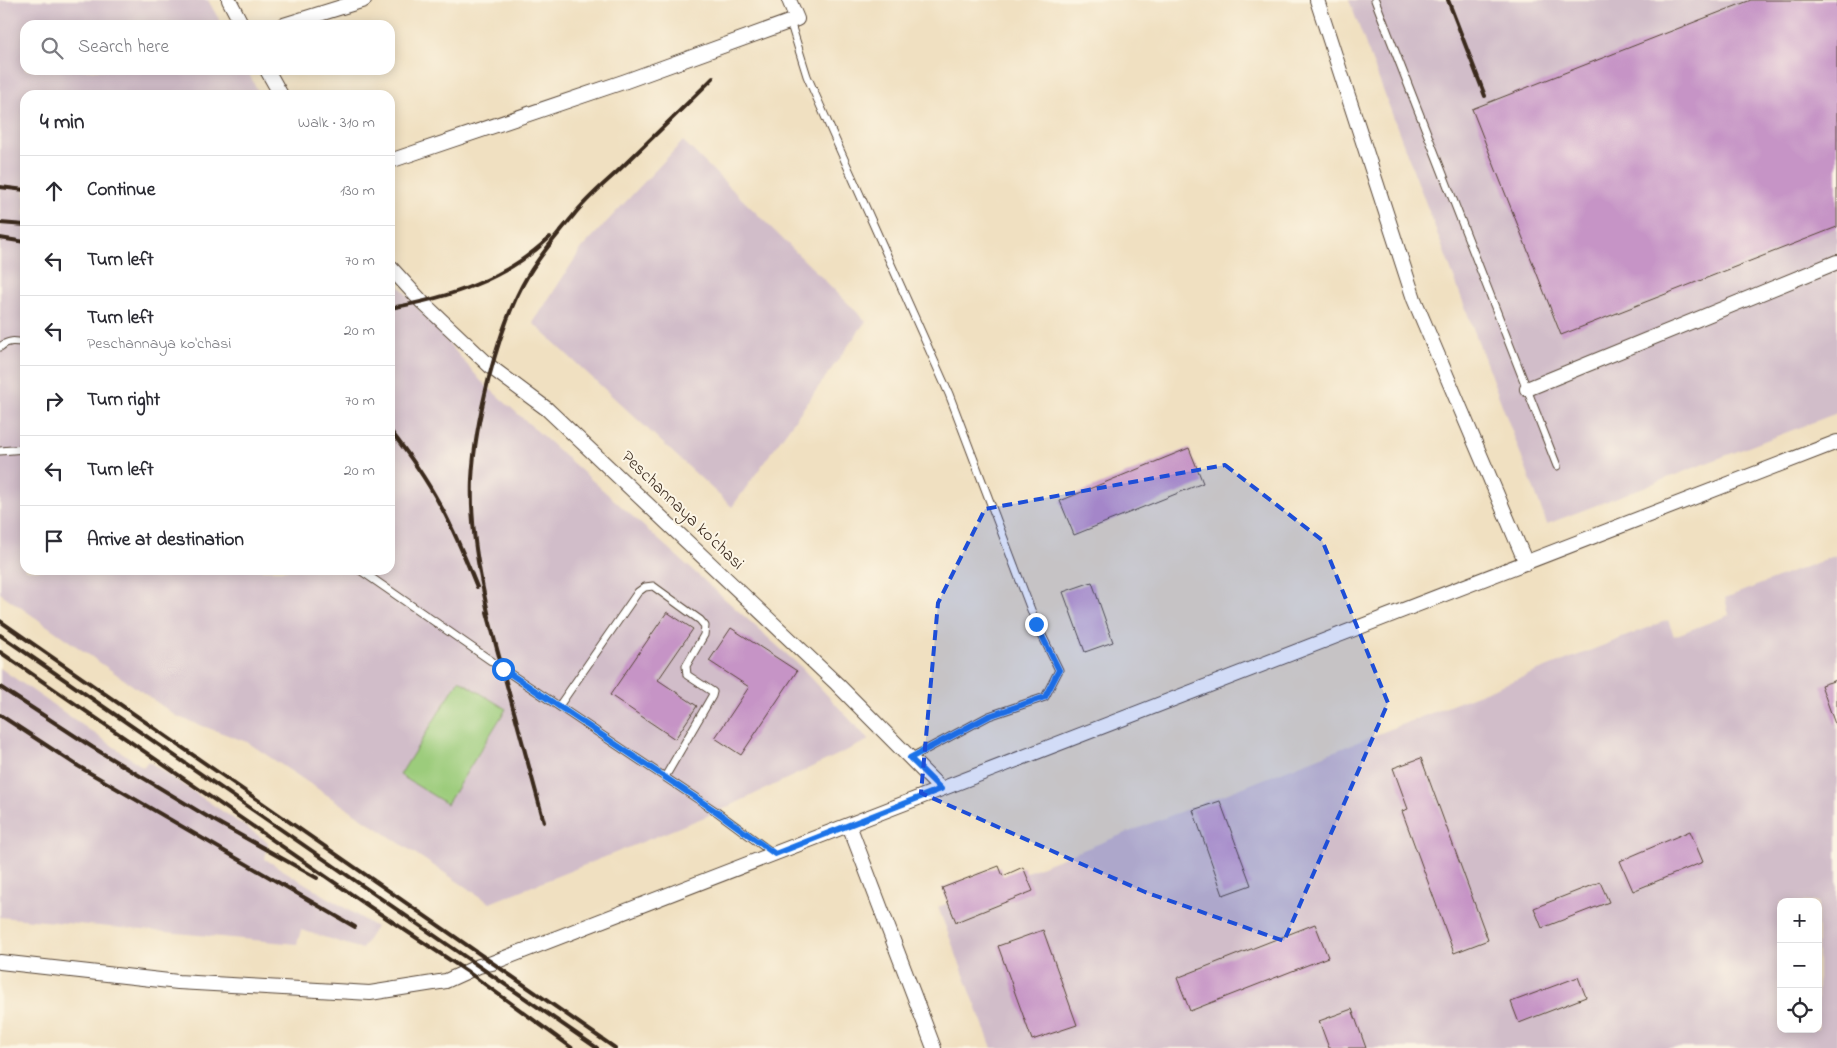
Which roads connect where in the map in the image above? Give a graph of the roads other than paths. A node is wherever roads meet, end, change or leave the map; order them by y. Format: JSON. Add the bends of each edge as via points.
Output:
{"nodes":[{"id":1,"x":229,"y":0,"type":"edge"},
{"id":2,"x":364,"y":0,"type":"edge"},
{"id":3,"x":789,"y":0,"type":"edge"},
{"id":4,"x":1317,"y":0,"type":"edge"},
{"id":5,"x":1375,"y":0,"type":"edge"},
{"id":6,"x":239,"y":20,"type":"edge"},
{"id":7,"x":300,"y":20,"type":"edge"},
{"id":8,"x":790,"y":21,"type":"junction"},
{"id":9,"x":270,"y":75,"type":"edge"},
{"id":10,"x":279,"y":90,"type":"edge"},
{"id":11,"x":395,"y":159,"type":"edge"},
{"id":12,"x":1837,"y":262,"type":"edge"},
{"id":13,"x":395,"y":272,"type":"edge"},
{"id":14,"x":20,"y":342,"type":"edge"},
{"id":15,"x":0,"y":348,"type":"edge"},
{"id":16,"x":1527,"y":389,"type":"junction"},
{"id":17,"x":1837,"y":442,"type":"edge"},
{"id":18,"x":20,"y":449,"type":"edge"},
{"id":19,"x":0,"y":451,"type":"edge"},
{"id":20,"x":1557,"y":466,"type":"dead end"},
{"id":21,"x":1526,"y":563,"type":"junction"},
{"id":22,"x":367,"y":575,"type":"edge"},
{"id":23,"x":560,"y":706,"type":"junction"},
{"id":24,"x":910,"y":758,"type":"junction"},
{"id":25,"x":665,"y":777,"type":"junction"},
{"id":26,"x":941,"y":789,"type":"junction"},
{"id":27,"x":849,"y":825,"type":"junction"},
{"id":28,"x":775,"y":854,"type":"junction"},
{"id":29,"x":0,"y":962,"type":"edge"},
{"id":30,"x":934,"y":1048,"type":"edge"}],
"edges":[{"from":1,"to":6,"type":"street"},
{"from":2,"to":7,"type":"street"},
{"from":3,"to":8,"type":"street","via":[[797,19]]},
{"from":4,"to":21,"type":"street","via":[[1414,299]]},
{"from":5,"to":16,"type":"lane"},
{"from":8,"to":11,"type":"street"},
{"from":8,"to":24,"type":"lane","via":[[807,76],[949,394],[1036,624],[1059,670],[1045,697],[989,716]]},
{"from":9,"to":10,"type":"street"},
{"from":12,"to":16,"type":"street"},
{"from":13,"to":24,"type":"street","name":"Peschannaya ko'chasi","via":[[492,368],[547,409],[837,684]]},
{"from":14,"to":15,"type":"lane","via":[[5,343]]},
{"from":16,"to":20,"type":"lane"},
{"from":17,"to":21,"type":"street"},
{"from":18,"to":19,"type":"lane"},
{"from":21,"to":26,"type":"street"},
{"from":22,"to":23,"type":"lane"},
{"from":23,"to":25,"type":"lane"},
{"from":23,"to":25,"type":"lane","via":[[638,592],[653,586],[705,626],[704,636],[685,671],[712,692]]},
{"from":24,"to":26,"type":"street","name":"Peschannaya ko'chasi"},
{"from":25,"to":28,"type":"lane"},
{"from":26,"to":27,"type":"street"},
{"from":27,"to":28,"type":"street"},
{"from":27,"to":30,"type":"street"},
{"from":28,"to":29,"type":"street","via":[[446,981],[370,993],[178,982]]}]}
